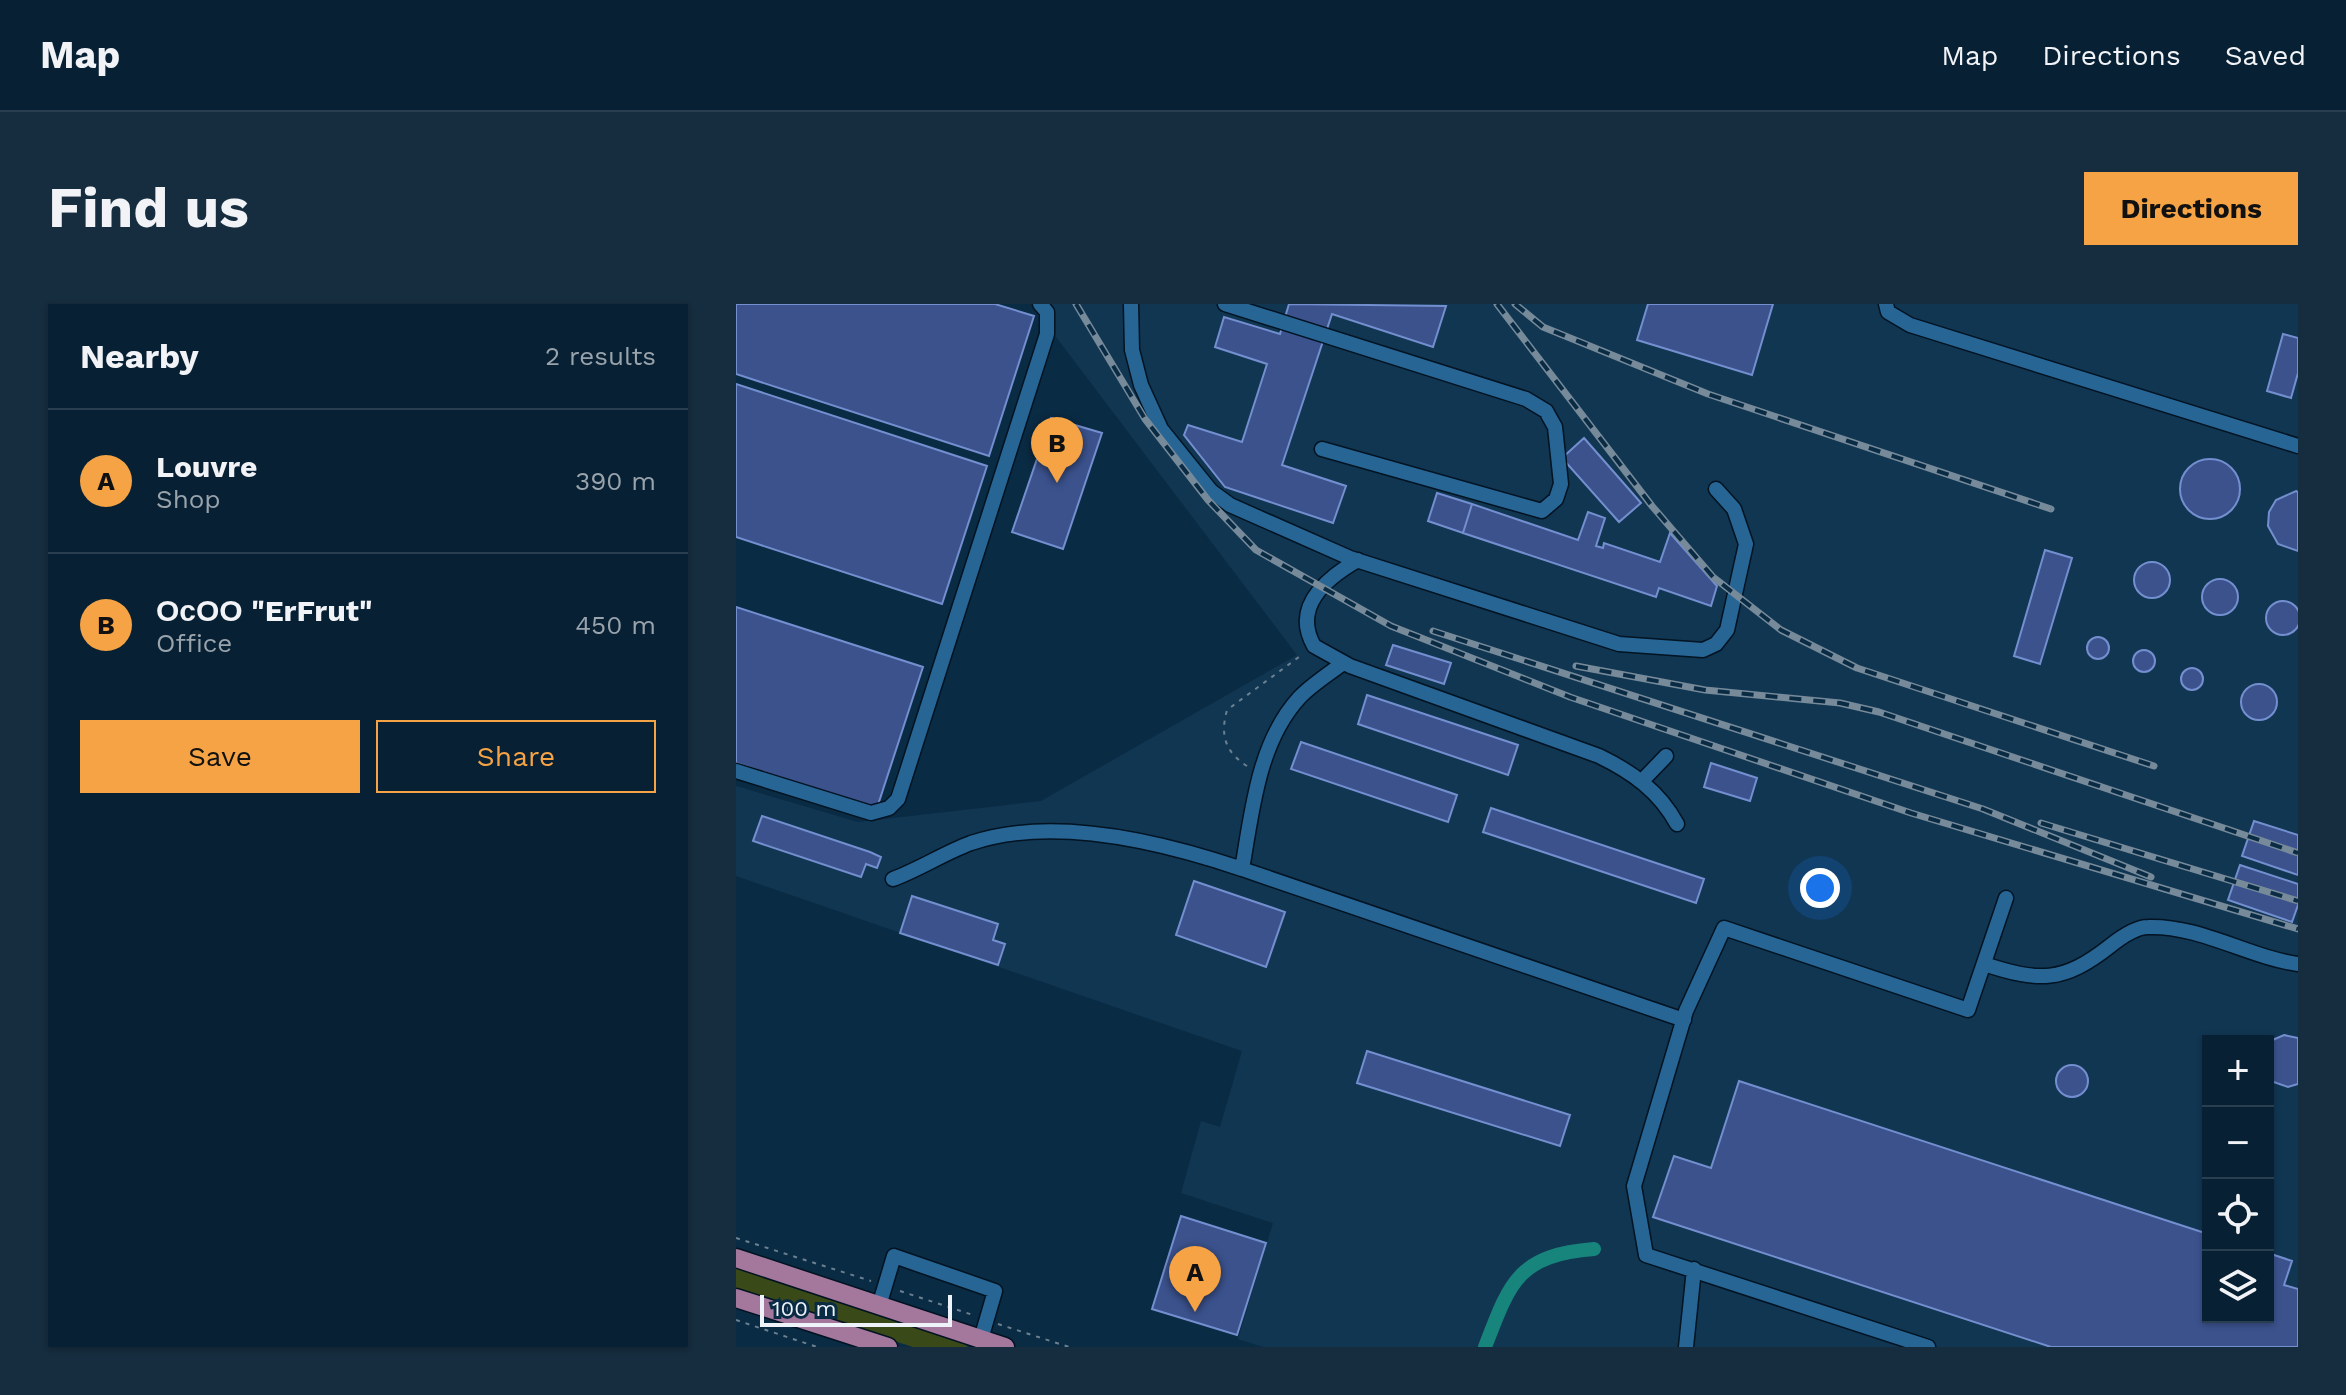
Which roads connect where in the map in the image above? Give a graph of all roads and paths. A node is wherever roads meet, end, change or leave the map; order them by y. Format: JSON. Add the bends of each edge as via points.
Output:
{"nodes":[{"id":1,"x":1040,"y":304,"type":"edge"},
{"id":2,"x":1131,"y":304,"type":"edge"},
{"id":3,"x":1225,"y":304,"type":"edge"},
{"id":4,"x":1886,"y":304,"type":"edge"},
{"id":5,"x":2298,"y":446,"type":"edge"},
{"id":6,"x":1322,"y":449,"type":"dead end"},
{"id":7,"x":1716,"y":489,"type":"dead end"},
{"id":8,"x":1358,"y":560,"type":"junction"},
{"id":9,"x":1314,"y":646,"type":"junction"},
{"id":10,"x":1343,"y":663,"type":"junction"},
{"id":11,"x":1666,"y":756,"type":"dead end"},
{"id":12,"x":736,"y":771,"type":"edge"},
{"id":13,"x":1642,"y":781,"type":"junction"},
{"id":14,"x":1258,"y":788,"type":"junction"},
{"id":15,"x":1677,"y":824,"type":"dead end"},
{"id":16,"x":1242,"y":869,"type":"junction"},
{"id":17,"x":893,"y":879,"type":"dead end"},
{"id":18,"x":2006,"y":898,"type":"dead end"},
{"id":19,"x":1984,"y":964,"type":"junction"},
{"id":20,"x":2298,"y":964,"type":"edge"},
{"id":21,"x":1684,"y":1020,"type":"junction"},
{"id":22,"x":736,"y":1238,"type":"edge"},
{"id":23,"x":736,"y":1258,"type":"edge"},
{"id":24,"x":1694,"y":1269,"type":"junction"},
{"id":25,"x":885,"y":1286,"type":"junction"},
{"id":26,"x":736,"y":1298,"type":"edge"},
{"id":27,"x":879,"y":1306,"type":"junction"},
{"id":28,"x":736,"y":1320,"type":"edge"},
{"id":29,"x":986,"y":1320,"type":"junction"},
{"id":30,"x":979,"y":1343,"type":"edge"},
{"id":31,"x":817,"y":1347,"type":"edge"},
{"id":32,"x":888,"y":1347,"type":"edge"},
{"id":33,"x":1005,"y":1347,"type":"edge"},
{"id":34,"x":1069,"y":1347,"type":"edge"},
{"id":35,"x":1686,"y":1347,"type":"edge"},
{"id":36,"x":1928,"y":1347,"type":"edge"}],
"edges":[{"from":1,"to":12,"type":"lane","via":[[1047,312],[1047,334],[898,799],[871,813]]},
{"from":2,"to":8,"type":"lane","via":[[1132,350],[1141,385],[1161,429],[1202,481],[1230,505]]},
{"from":3,"to":6,"type":"lane","via":[[1526,399],[1546,411],[1555,427],[1561,484],[1556,499],[1542,511]]},
{"from":4,"to":5,"type":"lane","via":[[1888,312],[1910,325]]},
{"from":7,"to":8,"type":"lane","via":[[1734,509],[1746,544],[1727,630],[1703,650],[1619,644]]},
{"from":8,"to":9,"type":"lane","via":[[1311,600],[1305,620]]},
{"from":9,"to":10,"type":"lane"},
{"from":9,"to":14,"type":"path","via":[[1227,710],[1226,746],[1255,773]]},
{"from":10,"to":13,"type":"lane","via":[[1599,756]]},
{"from":10,"to":14,"type":"lane","via":[[1301,695],[1285,716]]},
{"from":11,"to":13,"type":"lane"},
{"from":13,"to":15,"type":"lane"},
{"from":14,"to":16,"type":"lane"},
{"from":16,"to":17,"type":"lane","via":[[1141,839],[1046,832],[973,842]]},
{"from":16,"to":21,"type":"lane"},
{"from":18,"to":19,"type":"lane"},
{"from":19,"to":20,"type":"lane","via":[[2024,977],[2052,977],[2082,968],[2119,938],[2144,926],[2173,929]]},
{"from":19,"to":21,"type":"lane","via":[[1968,1010],[1724,928]]},
{"from":21,"to":24,"type":"lane","via":[[1634,1186],[1646,1255]]},
{"from":22,"to":25,"type":"path"},
{"from":23,"to":27,"type":"main road"},
{"from":24,"to":35,"type":"lane"},
{"from":24,"to":36,"type":"lane"},
{"from":25,"to":27,"type":"lane"},
{"from":25,"to":29,"type":"path"},
{"from":25,"to":29,"type":"lane","via":[[894,1256],[995,1291]]},
{"from":26,"to":32,"type":"main road"},
{"from":27,"to":30,"type":"main road"},
{"from":28,"to":31,"type":"path"},
{"from":29,"to":30,"type":"lane"},
{"from":29,"to":34,"type":"path"},
{"from":30,"to":33,"type":"main road"}]}
